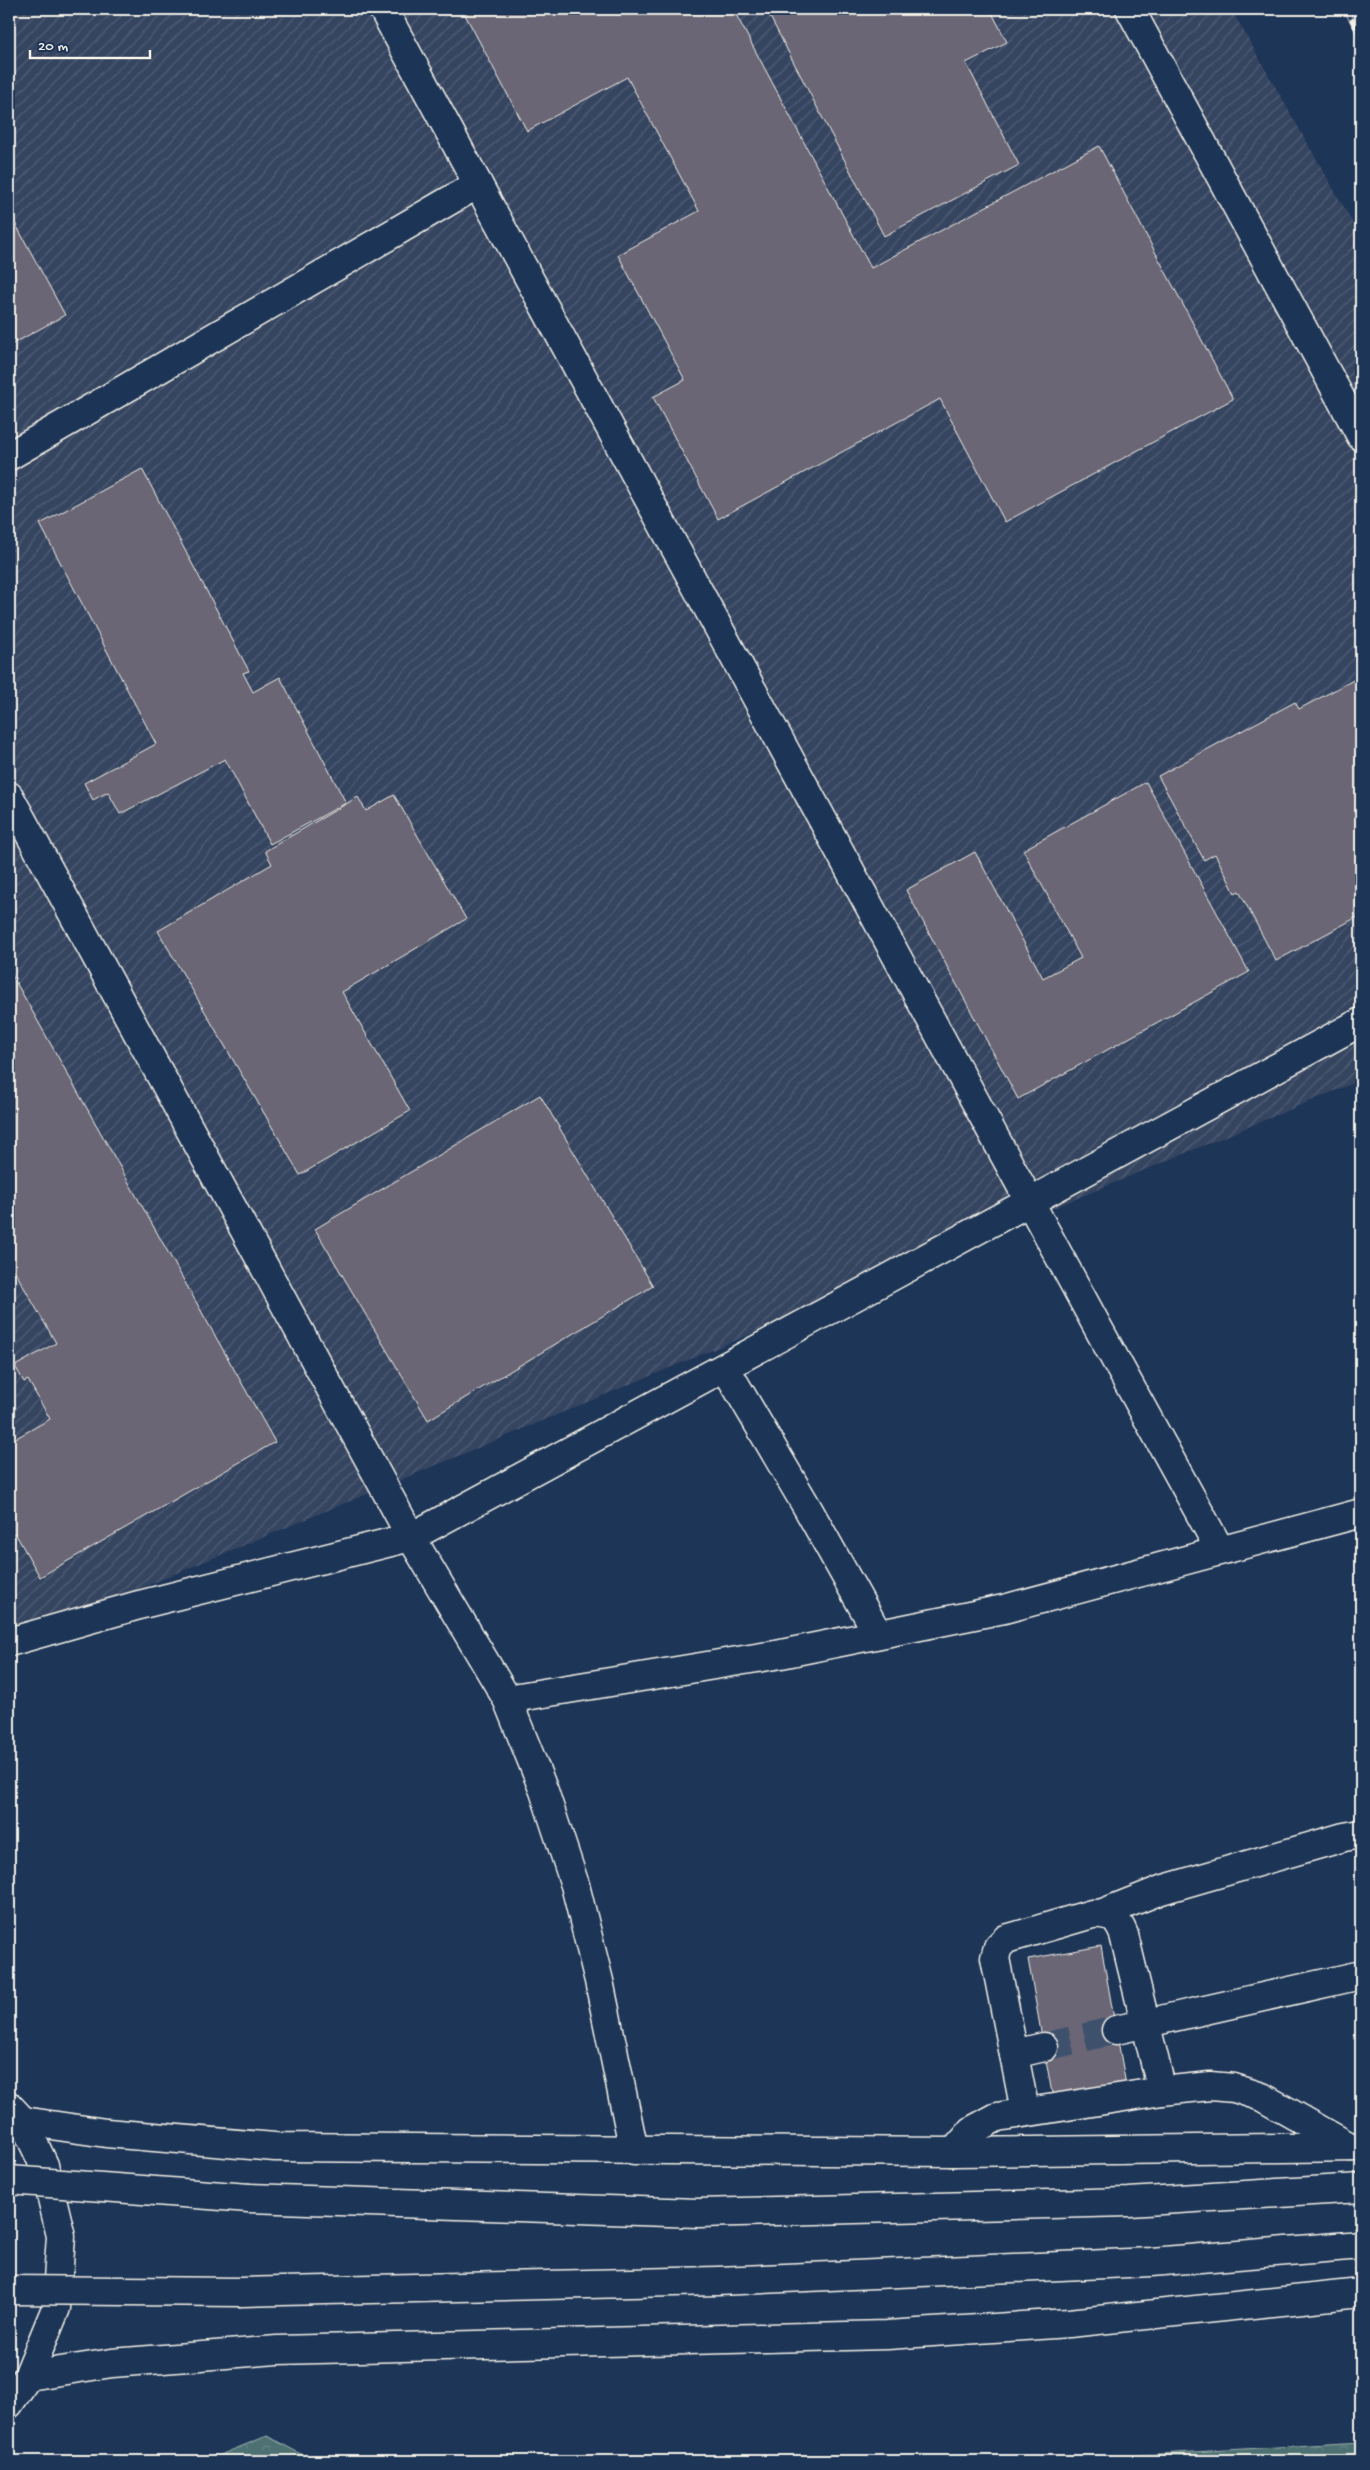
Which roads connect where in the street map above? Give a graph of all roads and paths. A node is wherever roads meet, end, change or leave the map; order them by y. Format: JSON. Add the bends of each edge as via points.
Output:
{"nodes":[{"id":1,"x":383,"y":9,"type":"edge"},
{"id":2,"x":1130,"y":9,"type":"edge"},
{"id":3,"x":478,"y":184,"type":"junction"},
{"id":4,"x":1361,"y":436,"type":"edge"},
{"id":5,"x":9,"y":456,"type":"edge"},
{"id":6,"x":9,"y":796,"type":"edge"},
{"id":7,"x":1361,"y":1022,"type":"edge"},
{"id":8,"x":1030,"y":1202,"type":"junction"},
{"id":9,"x":725,"y":1367,"type":"junction"},
{"id":10,"x":1361,"y":1513,"type":"edge"},
{"id":11,"x":412,"y":1536,"type":"junction"},
{"id":12,"x":1220,"y":1550,"type":"junction"},
{"id":13,"x":878,"y":1634,"type":"junction"},
{"id":14,"x":9,"y":1642,"type":"edge"},
{"id":15,"x":507,"y":1699,"type":"junction"},
{"id":16,"x":1361,"y":1834,"type":"edge"},
{"id":17,"x":1103,"y":1913,"type":"junction"},
{"id":18,"x":1361,"y":1975,"type":"edge"},
{"id":19,"x":1146,"y":2023,"type":"junction"},
{"id":20,"x":1116,"y":2030,"type":"tunnel mouth"},
{"id":21,"x":1044,"y":2047,"type":"tunnel mouth"},
{"id":22,"x":1014,"y":2054,"type":"junction"},
{"id":23,"x":1162,"y":2090,"type":"junction"},
{"id":24,"x":1025,"y":2111,"type":"junction"},
{"id":25,"x":16,"y":2114,"type":"edge"},
{"id":26,"x":1356,"y":2147,"type":"edge"},
{"id":27,"x":634,"y":2151,"type":"junction"},
{"id":28,"x":954,"y":2152,"type":"junction"},
{"id":29,"x":9,"y":2180,"type":"edge"},
{"id":30,"x":1361,"y":2188,"type":"edge"},
{"id":31,"x":1361,"y":2245,"type":"edge"},
{"id":32,"x":9,"y":2290,"type":"edge"},
{"id":33,"x":1361,"y":2293,"type":"edge"},
{"id":34,"x":28,"y":2376,"type":"junction"},
{"id":35,"x":9,"y":2404,"type":"edge"}],
"edges":[{"from":1,"to":3,"type":"main road"},
{"from":2,"to":4,"type":"main road"},
{"from":3,"to":5,"type":"main road"},
{"from":3,"to":8,"type":"main road"},
{"from":6,"to":11,"type":"main road"},
{"from":7,"to":8,"type":"main road"},
{"from":8,"to":9,"type":"main road"},
{"from":8,"to":12,"type":"main road"},
{"from":9,"to":11,"type":"main road"},
{"from":9,"to":13,"type":"main road"},
{"from":10,"to":12,"type":"main road"},
{"from":11,"to":14,"type":"main road","via":[[139,1605]]},
{"from":11,"to":15,"type":"main road"},
{"from":12,"to":13,"type":"main road","via":[[1004,1608]]},
{"from":13,"to":15,"type":"main road","via":[[781,1654]]},
{"from":15,"to":27,"type":"main road","via":[[544,1791],[575,1885],[599,1981]]},
{"from":16,"to":17,"type":"main road","via":[[1161,1890]]},
{"from":17,"to":19,"type":"main road","via":[[1120,1924]]},
{"from":17,"to":22,"type":"main road","via":[[1016,1935],[998,1947],[995,1958]]},
{"from":18,"to":19,"type":"main road"},
{"from":19,"to":20,"type":"main road"},
{"from":19,"to":23,"type":"main road"},
{"from":21,"to":22,"type":"main road"},
{"from":22,"to":24,"type":"main road"},
{"from":23,"to":24,"type":"main road"},
{"from":23,"to":26,"type":"main road","via":[[1210,2086],[1234,2088],[1262,2097]]},
{"from":24,"to":28,"type":"main road","via":[[984,2122],[967,2135]]},
{"from":25,"to":27,"type":"main road","via":[[106,2133],[275,2147]]},
{"from":25,"to":34,"type":"main road","via":[[44,2165],[61,2236],[56,2308]]},
{"from":26,"to":28,"type":"main road"},
{"from":27,"to":28,"type":"main road"},
{"from":29,"to":30,"type":"main road","bridge":true,"via":[[249,2198],[698,2213],[1129,2202]]},
{"from":31,"to":32,"type":"main road","bridge":true,"via":[[1151,2262],[716,2281],[241,2292]]},
{"from":33,"to":34,"type":"main road","via":[[1069,2323],[887,2335],[277,2350],[112,2363]]},
{"from":34,"to":35,"type":"main road"}]}
